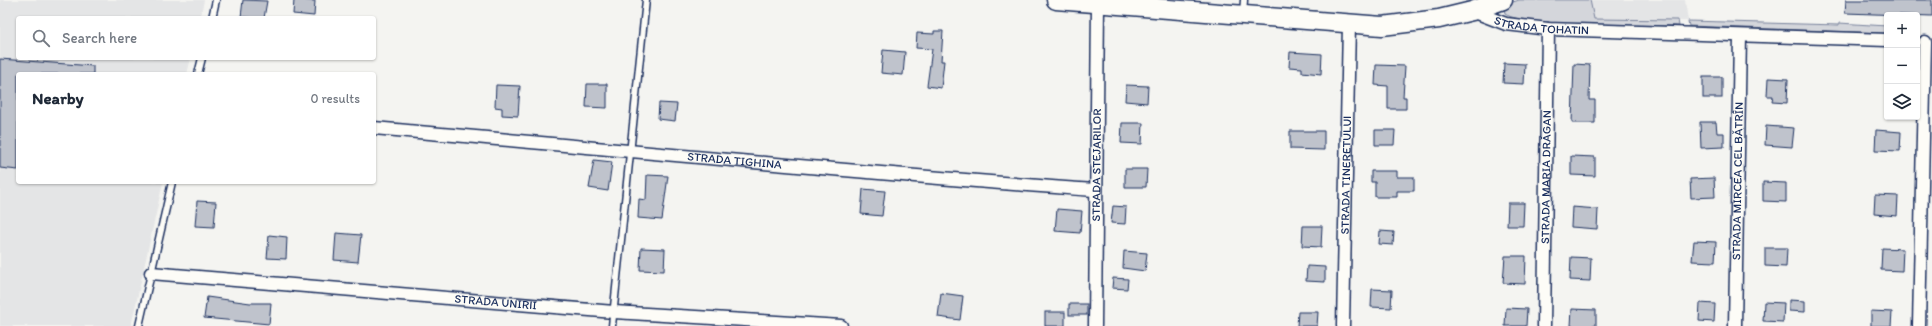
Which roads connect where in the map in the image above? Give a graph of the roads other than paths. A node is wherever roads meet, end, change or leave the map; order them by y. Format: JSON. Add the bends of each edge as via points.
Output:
{"nodes":[{"id":1,"x":216,"y":0,"type":"edge"},
{"id":2,"x":646,"y":0,"type":"edge"},
{"id":3,"x":1056,"y":0,"type":"edge"},
{"id":4,"x":1503,"y":0,"type":"edge"},
{"id":5,"x":1098,"y":4,"type":"junction"},
{"id":6,"x":1141,"y":4,"type":"edge"},
{"id":7,"x":1243,"y":8,"type":"edge"},
{"id":8,"x":1472,"y":11,"type":"junction"},
{"id":9,"x":212,"y":16,"type":"edge"},
{"id":10,"x":1349,"y":24,"type":"junction"},
{"id":11,"x":1548,"y":29,"type":"junction"},
{"id":12,"x":1740,"y":36,"type":"junction"},
{"id":13,"x":1884,"y":40,"type":"edge"},
{"id":14,"x":1925,"y":42,"type":"edge"},
{"id":15,"x":202,"y":60,"type":"edge"},
{"id":16,"x":198,"y":72,"type":"edge"},
{"id":17,"x":376,"y":128,"type":"edge"},
{"id":18,"x":629,"y":150,"type":"junction"},
{"id":19,"x":172,"y":184,"type":"edge"},
{"id":20,"x":1096,"y":190,"type":"junction"},
{"id":21,"x":151,"y":273,"type":"junction"},
{"id":22,"x":614,"y":312,"type":"junction"},
{"id":23,"x":139,"y":326,"type":"edge"},
{"id":24,"x":612,"y":326,"type":"edge"},
{"id":25,"x":841,"y":326,"type":"edge"},
{"id":26,"x":1095,"y":326,"type":"edge"},
{"id":27,"x":1343,"y":326,"type":"edge"},
{"id":28,"x":1544,"y":326,"type":"edge"},
{"id":29,"x":1735,"y":326,"type":"edge"},
{"id":30,"x":1919,"y":326,"type":"edge"}],
"edges":[{"from":1,"to":9,"type":"lane"},
{"from":2,"to":18,"type":"lane"},
{"from":3,"to":5,"type":"street"},
{"from":4,"to":8,"type":"street"},
{"from":5,"to":6,"type":"street"},
{"from":5,"to":20,"type":"street","name":"STRADA STEJARILOR"},
{"from":6,"to":7,"type":"street"},
{"from":7,"to":10,"type":"street"},
{"from":8,"to":10,"type":"street","via":[[1410,24]]},
{"from":8,"to":11,"type":"street","name":"STRADA TOHATIN","via":[[1506,24]]},
{"from":10,"to":27,"type":"street","name":"STRADA TINERETULUI"},
{"from":11,"to":12,"type":"street","name":"STRADA TOHATIN"},
{"from":11,"to":28,"type":"street","name":"STRADA MARIA DRĂGAN"},
{"from":12,"to":13,"type":"street","name":"STRADA TOHATIN"},
{"from":12,"to":29,"type":"street","name":"STRADA MIRCEA CEL BĂTRÎN"},
{"from":14,"to":30,"type":"street"},
{"from":15,"to":16,"type":"lane"},
{"from":17,"to":18,"type":"street","name":"STRADA TIGHINA"},
{"from":18,"to":20,"type":"street","name":"STRADA TIGHINA"},
{"from":18,"to":22,"type":"lane"},
{"from":19,"to":21,"type":"lane"},
{"from":20,"to":26,"type":"street","name":"STRADA STEJARILOR"},
{"from":21,"to":22,"type":"street","name":"STRADA UNIRII"},
{"from":21,"to":23,"type":"lane"},
{"from":22,"to":24,"type":"lane"},
{"from":22,"to":25,"type":"street","name":"STRADA UNIRII"}]}
